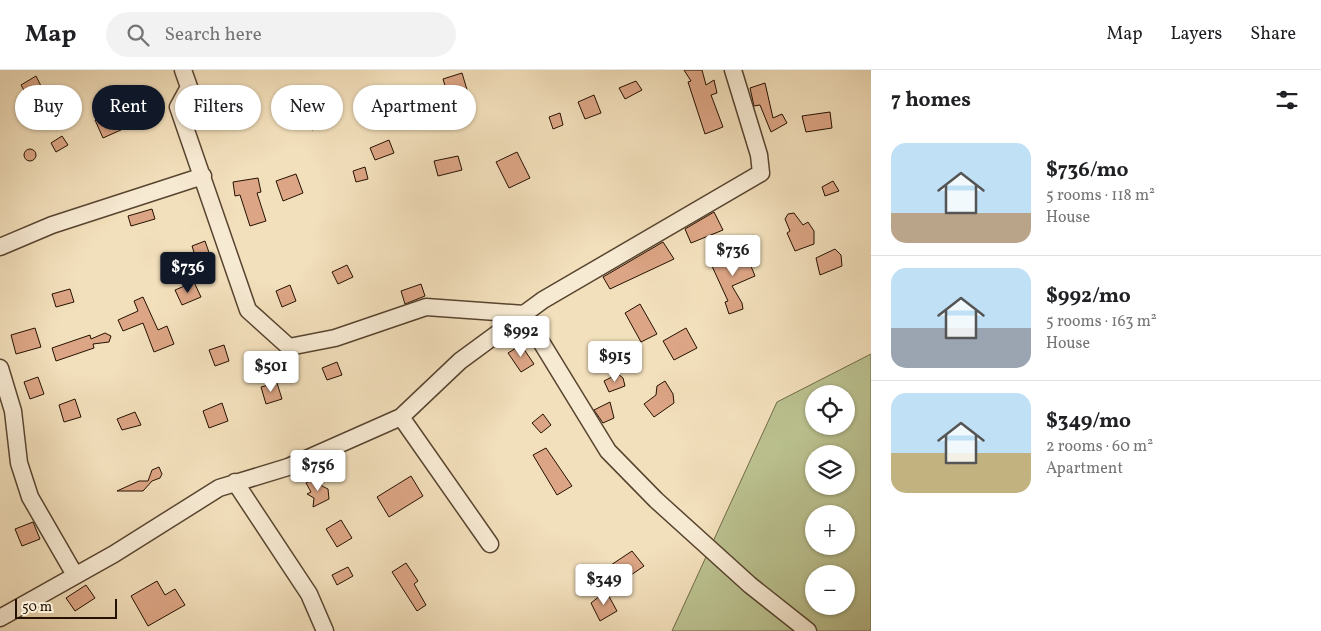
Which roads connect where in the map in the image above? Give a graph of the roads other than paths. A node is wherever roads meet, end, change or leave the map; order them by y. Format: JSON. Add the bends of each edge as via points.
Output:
{"nodes":[{"id":1,"x":183,"y":70,"type":"edge"},
{"id":2,"x":733,"y":70,"type":"edge"},
{"id":3,"x":203,"y":176,"type":"junction"},
{"id":4,"x":0,"y":247,"type":"edge"},
{"id":5,"x":524,"y":314,"type":"junction"},
{"id":6,"x":0,"y":368,"type":"edge"},
{"id":7,"x":401,"y":417,"type":"junction"},
{"id":8,"x":234,"y":482,"type":"junction"},
{"id":9,"x":490,"y":544,"type":"dead end"},
{"id":10,"x":75,"y":575,"type":"junction"},
{"id":11,"x":0,"y":618,"type":"edge"},
{"id":12,"x":325,"y":631,"type":"edge"},
{"id":13,"x":808,"y":631,"type":"edge"}],
"edges":[{"from":1,"to":3,"type":"street","via":[[189,87],[178,107]]},
{"from":2,"to":5,"type":"street","via":[[759,155],[761,173]]},
{"from":3,"to":4,"type":"street","via":[[52,224]]},
{"from":3,"to":5,"type":"street","via":[[248,310],[289,348],[335,338],[426,307]]},
{"from":5,"to":7,"type":"street","via":[[460,360]]},
{"from":5,"to":13,"type":"street","via":[[608,451],[692,533]]},
{"from":6,"to":10,"type":"street","via":[[13,411],[19,463],[30,497]]},
{"from":7,"to":8,"type":"street","via":[[288,467]]},
{"from":7,"to":9,"type":"street"},
{"from":8,"to":10,"type":"street"},
{"from":8,"to":12,"type":"street","via":[[309,594]]},
{"from":10,"to":11,"type":"street"}]}
